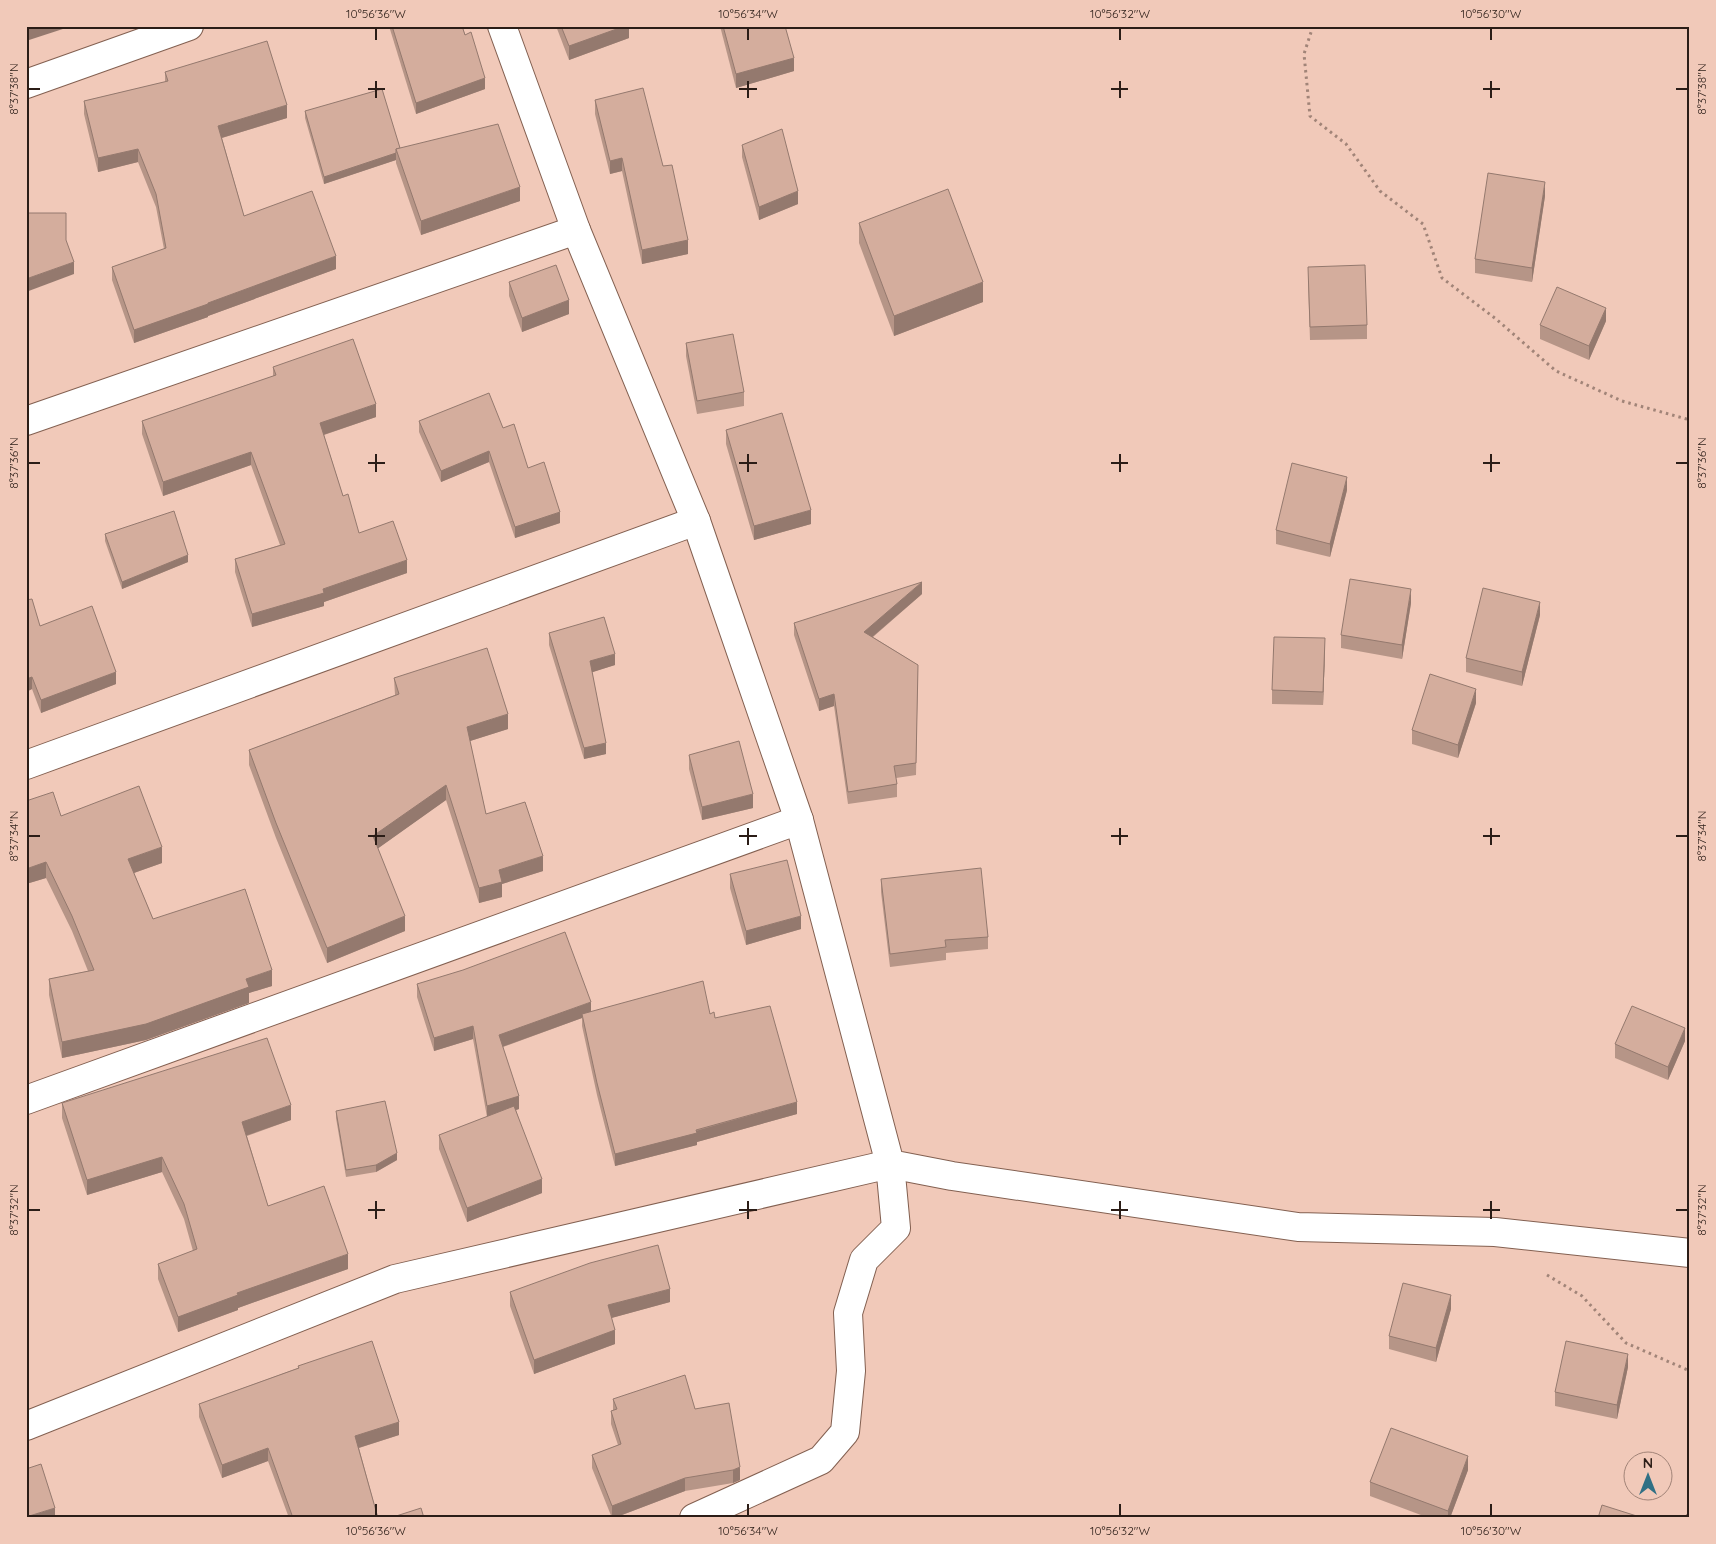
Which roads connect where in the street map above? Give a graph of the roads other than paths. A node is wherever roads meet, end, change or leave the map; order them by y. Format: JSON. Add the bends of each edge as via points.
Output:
{"nodes":[{"id":1,"x":189,"y":26,"type":"edge"},
{"id":2,"x":502,"y":26,"type":"edge"},
{"id":3,"x":26,"y":84,"type":"edge"},
{"id":4,"x":576,"y":230,"type":"junction"},
{"id":5,"x":26,"y":421,"type":"edge"},
{"id":6,"x":696,"y":521,"type":"junction"},
{"id":7,"x":26,"y":765,"type":"edge"},
{"id":8,"x":799,"y":820,"type":"junction"},
{"id":9,"x":26,"y":1100,"type":"edge"},
{"id":10,"x":890,"y":1164,"type":"junction"},
{"id":11,"x":1690,"y":1253,"type":"edge"},
{"id":12,"x":26,"y":1426,"type":"edge"},
{"id":13,"x":694,"y":1518,"type":"edge"}],
"edges":[{"from":1,"to":3,"type":"street"},
{"from":2,"to":4,"type":"street"},
{"from":4,"to":5,"type":"street"},
{"from":4,"to":6,"type":"street"},
{"from":6,"to":7,"type":"street"},
{"from":6,"to":8,"type":"street"},
{"from":8,"to":9,"type":"street"},
{"from":8,"to":10,"type":"street"},
{"from":10,"to":11,"type":"street","via":[[1298,1227],[1495,1232]]},
{"from":10,"to":12,"type":"street","via":[[395,1279]]},
{"from":10,"to":13,"type":"street","via":[[896,1228],[864,1260],[848,1313],[852,1372],[846,1432],[821,1460]]}]}
